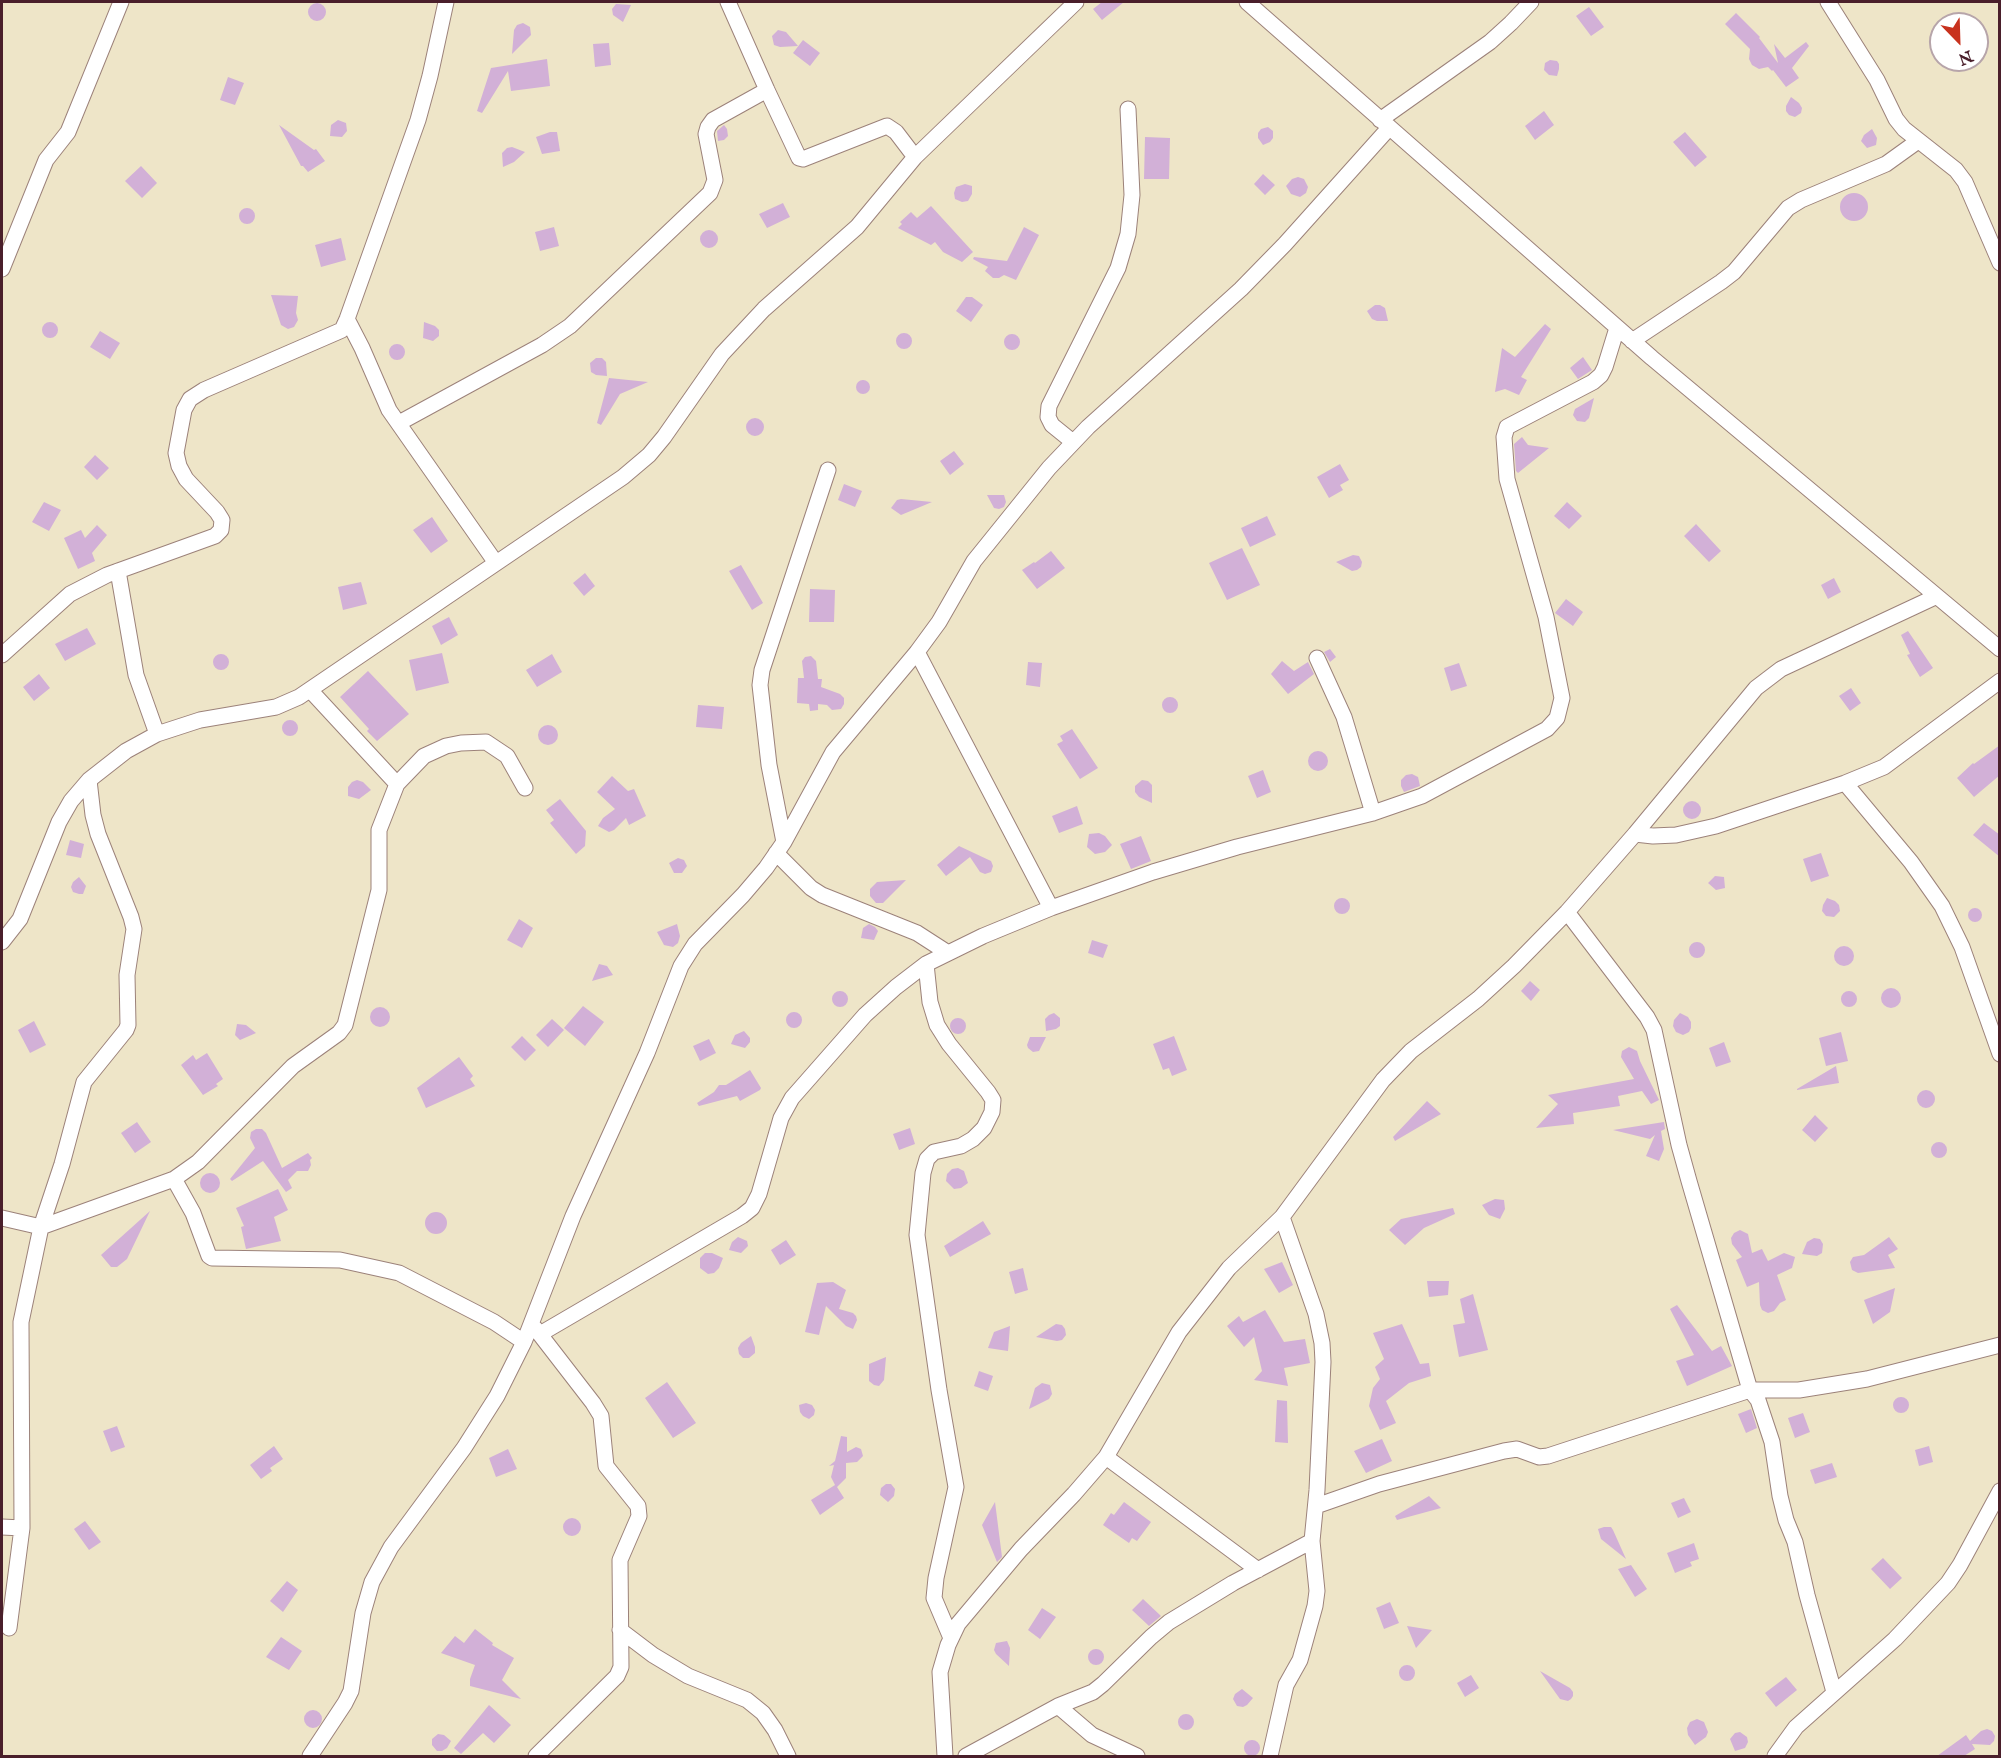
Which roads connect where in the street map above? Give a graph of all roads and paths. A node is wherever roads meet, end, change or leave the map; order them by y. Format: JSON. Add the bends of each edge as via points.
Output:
{"nodes":[{"id":1,"x":121,"y":2,"type":"edge"},
{"id":2,"x":446,"y":2,"type":"edge"},
{"id":3,"x":728,"y":2,"type":"edge"},
{"id":4,"x":1076,"y":2,"type":"edge"},
{"id":5,"x":1247,"y":2,"type":"edge"},
{"id":6,"x":1531,"y":2,"type":"edge"},
{"id":7,"x":1828,"y":2,"type":"edge"},
{"id":8,"x":767,"y":90,"type":"junction"},
{"id":9,"x":1128,"y":109,"type":"dead end"},
{"id":10,"x":1385,"y":124,"type":"junction"},
{"id":11,"x":1918,"y":141,"type":"junction"},
{"id":12,"x":915,"y":157,"type":"junction"},
{"id":13,"x":2000,"y":263,"type":"edge"},
{"id":14,"x":2,"y":269,"type":"edge"},
{"id":15,"x":347,"y":319,"type":"junction"},
{"id":16,"x":1617,"y":328,"type":"junction"},
{"id":17,"x":1632,"y":341,"type":"junction"},
{"id":18,"x":399,"y":423,"type":"junction"},
{"id":19,"x":1073,"y":442,"type":"junction"},
{"id":20,"x":828,"y":470,"type":"dead end"},
{"id":21,"x":496,"y":563,"type":"junction"},
{"id":22,"x":118,"y":571,"type":"junction"},
{"id":23,"x":1935,"y":597,"type":"junction"},
{"id":24,"x":2000,"y":650,"type":"edge"},
{"id":25,"x":917,"y":652,"type":"junction"},
{"id":26,"x":2,"y":655,"type":"edge"},
{"id":27,"x":1317,"y":658,"type":"dead end"},
{"id":28,"x":2000,"y":681,"type":"edge"},
{"id":29,"x":310,"y":690,"type":"junction"},
{"id":30,"x":157,"y":734,"type":"junction"},
{"id":31,"x":89,"y":780,"type":"junction"},
{"id":32,"x":1845,"y":783,"type":"junction"},
{"id":33,"x":397,"y":784,"type":"junction"},
{"id":34,"x":525,"y":788,"type":"dead end"},
{"id":35,"x":1373,"y":813,"type":"junction"},
{"id":36,"x":1635,"y":834,"type":"junction"},
{"id":37,"x":780,"y":848,"type":"junction"},
{"id":38,"x":1051,"y":909,"type":"junction"},
{"id":39,"x":1567,"y":912,"type":"junction"},
{"id":40,"x":2,"y":942,"type":"edge"},
{"id":41,"x":948,"y":953,"type":"junction"},
{"id":42,"x":926,"y":964,"type":"junction"},
{"id":43,"x":2000,"y":1054,"type":"edge"},
{"id":44,"x":174,"y":1179,"type":"junction"},
{"id":45,"x":1282,"y":1217,"type":"junction"},
{"id":46,"x":2,"y":1218,"type":"edge"},
{"id":47,"x":41,"y":1227,"type":"junction"},
{"id":48,"x":536,"y":1329,"type":"junction"},
{"id":49,"x":524,"y":1342,"type":"junction"},
{"id":50,"x":2000,"y":1345,"type":"edge"},
{"id":51,"x":1750,"y":1390,"type":"junction"},
{"id":52,"x":1106,"y":1457,"type":"junction"},
{"id":53,"x":2000,"y":1491,"type":"edge"},
{"id":54,"x":1316,"y":1506,"type":"junction"},
{"id":55,"x":2,"y":1527,"type":"edge"},
{"id":56,"x":22,"y":1528,"type":"junction"},
{"id":57,"x":1312,"y":1541,"type":"junction"},
{"id":58,"x":1258,"y":1570,"type":"junction"},
{"id":59,"x":9,"y":1628,"type":"dead end"},
{"id":60,"x":620,"y":1630,"type":"junction"},
{"id":61,"x":951,"y":1638,"type":"junction"},
{"id":62,"x":1834,"y":1692,"type":"junction"},
{"id":63,"x":1058,"y":1706,"type":"junction"},
{"id":64,"x":310,"y":1756,"type":"edge"},
{"id":65,"x":536,"y":1756,"type":"edge"},
{"id":66,"x":788,"y":1756,"type":"edge"},
{"id":67,"x":945,"y":1756,"type":"edge"},
{"id":68,"x":966,"y":1756,"type":"edge"},
{"id":69,"x":1137,"y":1756,"type":"edge"},
{"id":70,"x":1270,"y":1756,"type":"edge"},
{"id":71,"x":1775,"y":1756,"type":"edge"}],
"edges":[{"from":1,"to":14,"type":"street","via":[[68,132],[46,160]]},
{"from":2,"to":15,"type":"street","via":[[418,120]]},
{"from":3,"to":8,"type":"street"},
{"from":4,"to":12,"type":"street"},
{"from":5,"to":10,"type":"street"},
{"from":6,"to":10,"type":"street","via":[[1490,42]]},
{"from":7,"to":11,"type":"street","via":[[1877,80],[1896,119]]},
{"from":8,"to":12,"type":"street","via":[[799,158],[887,126]]},
{"from":8,"to":18,"type":"street","via":[[708,126],[706,134],[715,180],[710,194],[570,326]]},
{"from":9,"to":19,"type":"street","via":[[1132,195],[1128,234],[1118,268],[1049,406],[1052,425]]},
{"from":10,"to":16,"type":"street"},
{"from":10,"to":19,"type":"street","via":[[1285,244],[1241,289]]},
{"from":11,"to":13,"type":"street","via":[[1956,170],[1965,182]]},
{"from":11,"to":17,"type":"street","via":[[1886,164],[1788,207],[1734,272]]},
{"from":12,"to":21,"type":"street","via":[[857,227],[764,309],[722,354],[649,455]]},
{"from":15,"to":18,"type":"street","via":[[389,410]]},
{"from":15,"to":22,"type":"street","via":[[342,330],[190,399],[184,410],[177,460],[186,479],[222,520],[221,530],[215,536]]},
{"from":16,"to":17,"type":"street"},
{"from":16,"to":35,"type":"street","via":[[1601,375],[1507,427],[1504,437],[1507,479],[1546,617],[1562,698],[1557,718],[1547,729],[1422,796]]},
{"from":17,"to":23,"type":"street"},
{"from":18,"to":21,"type":"street"},
{"from":19,"to":25,"type":"street","via":[[974,561]]},
{"from":20,"to":37,"type":"street","via":[[760,685]]},
{"from":21,"to":29,"type":"street"},
{"from":22,"to":26,"type":"street","via":[[70,594]]},
{"from":22,"to":30,"type":"street","via":[[136,675]]},
{"from":23,"to":24,"type":"street"},
{"from":23,"to":36,"type":"street","via":[[1781,669],[1756,688]]},
{"from":25,"to":37,"type":"street","via":[[833,752]]},
{"from":25,"to":38,"type":"street"},
{"from":27,"to":35,"type":"street","via":[[1344,717]]},
{"from":28,"to":32,"type":"street","via":[[1884,767]]},
{"from":29,"to":30,"type":"street","via":[[276,706],[200,720]]},
{"from":29,"to":33,"type":"street"},
{"from":30,"to":31,"type":"street"},
{"from":31,"to":40,"type":"street","via":[[59,822],[20,919]]},
{"from":31,"to":47,"type":"street","via":[[98,834],[134,929],[127,975],[128,1025],[84,1082],[63,1164]]},
{"from":32,"to":36,"type":"street","via":[[1676,835]]},
{"from":32,"to":43,"type":"street","via":[[1942,906],[1962,947]]},
{"from":33,"to":34,"type":"street","via":[[424,756],[446,746],[486,742],[507,756]]},
{"from":33,"to":44,"type":"street","via":[[379,830],[379,891],[345,1025],[293,1066],[198,1162]]},
{"from":35,"to":38,"type":"street","via":[[1153,872]]},
{"from":36,"to":39,"type":"street"},
{"from":37,"to":41,"type":"street","via":[[811,888],[822,895],[917,933]]},
{"from":37,"to":48,"type":"street","via":[[743,895],[695,944],[681,966],[647,1053],[573,1216]]},
{"from":38,"to":41,"type":"street"},
{"from":39,"to":45,"type":"street","via":[[1478,999],[1411,1051],[1383,1080]]},
{"from":39,"to":51,"type":"street","via":[[1654,1030],[1679,1145]]},
{"from":41,"to":42,"type":"street"},
{"from":42,"to":48,"type":"street","via":[[865,1015],[792,1098],[781,1118],[752,1208]]},
{"from":42,"to":61,"type":"street","via":[[937,1025],[993,1100],[992,1112],[974,1139],[934,1152],[927,1159],[917,1235],[956,1487],[934,1598]]},
{"from":44,"to":47,"type":"street"},
{"from":44,"to":49,"type":"street","via":[[212,1258],[340,1260],[399,1273],[494,1322]]},
{"from":45,"to":52,"type":"street","via":[[1229,1268],[1179,1332]]},
{"from":45,"to":54,"type":"street","via":[[1316,1314],[1322,1343]]},
{"from":46,"to":47,"type":"street"},
{"from":47,"to":56,"type":"street","via":[[21,1322]]},
{"from":48,"to":49,"type":"street"},
{"from":48,"to":60,"type":"street","via":[[601,1416],[606,1467],[638,1506],[639,1516],[620,1560]]},
{"from":49,"to":64,"type":"street","via":[[497,1396],[391,1547],[372,1582],[351,1691]]},
{"from":50,"to":51,"type":"street","via":[[1867,1379],[1799,1390]]},
{"from":51,"to":54,"type":"street","via":[[1548,1456],[1517,1449],[1504,1451],[1379,1484]]},
{"from":51,"to":62,"type":"street","via":[[1758,1400],[1772,1442],[1780,1496]]},
{"from":52,"to":58,"type":"street"},
{"from":52,"to":61,"type":"street","via":[[1022,1549],[958,1624]]},
{"from":53,"to":62,"type":"street","via":[[1947,1583],[1895,1639]]},
{"from":54,"to":57,"type":"street"},
{"from":55,"to":56,"type":"street"},
{"from":56,"to":59,"type":"street"},
{"from":57,"to":58,"type":"street"},
{"from":57,"to":70,"type":"street","via":[[1315,1606],[1300,1660],[1286,1685]]},
{"from":58,"to":63,"type":"street","via":[[1169,1622],[1093,1692]]},
{"from":60,"to":65,"type":"street","via":[[621,1667],[617,1676]]},
{"from":60,"to":66,"type":"street","via":[[688,1676],[747,1700],[763,1713]]},
{"from":61,"to":67,"type":"street","via":[[940,1672]]},
{"from":62,"to":71,"type":"street","via":[[1796,1727]]},
{"from":63,"to":68,"type":"street"},
{"from":63,"to":69,"type":"street","via":[[1092,1735]]}]}
